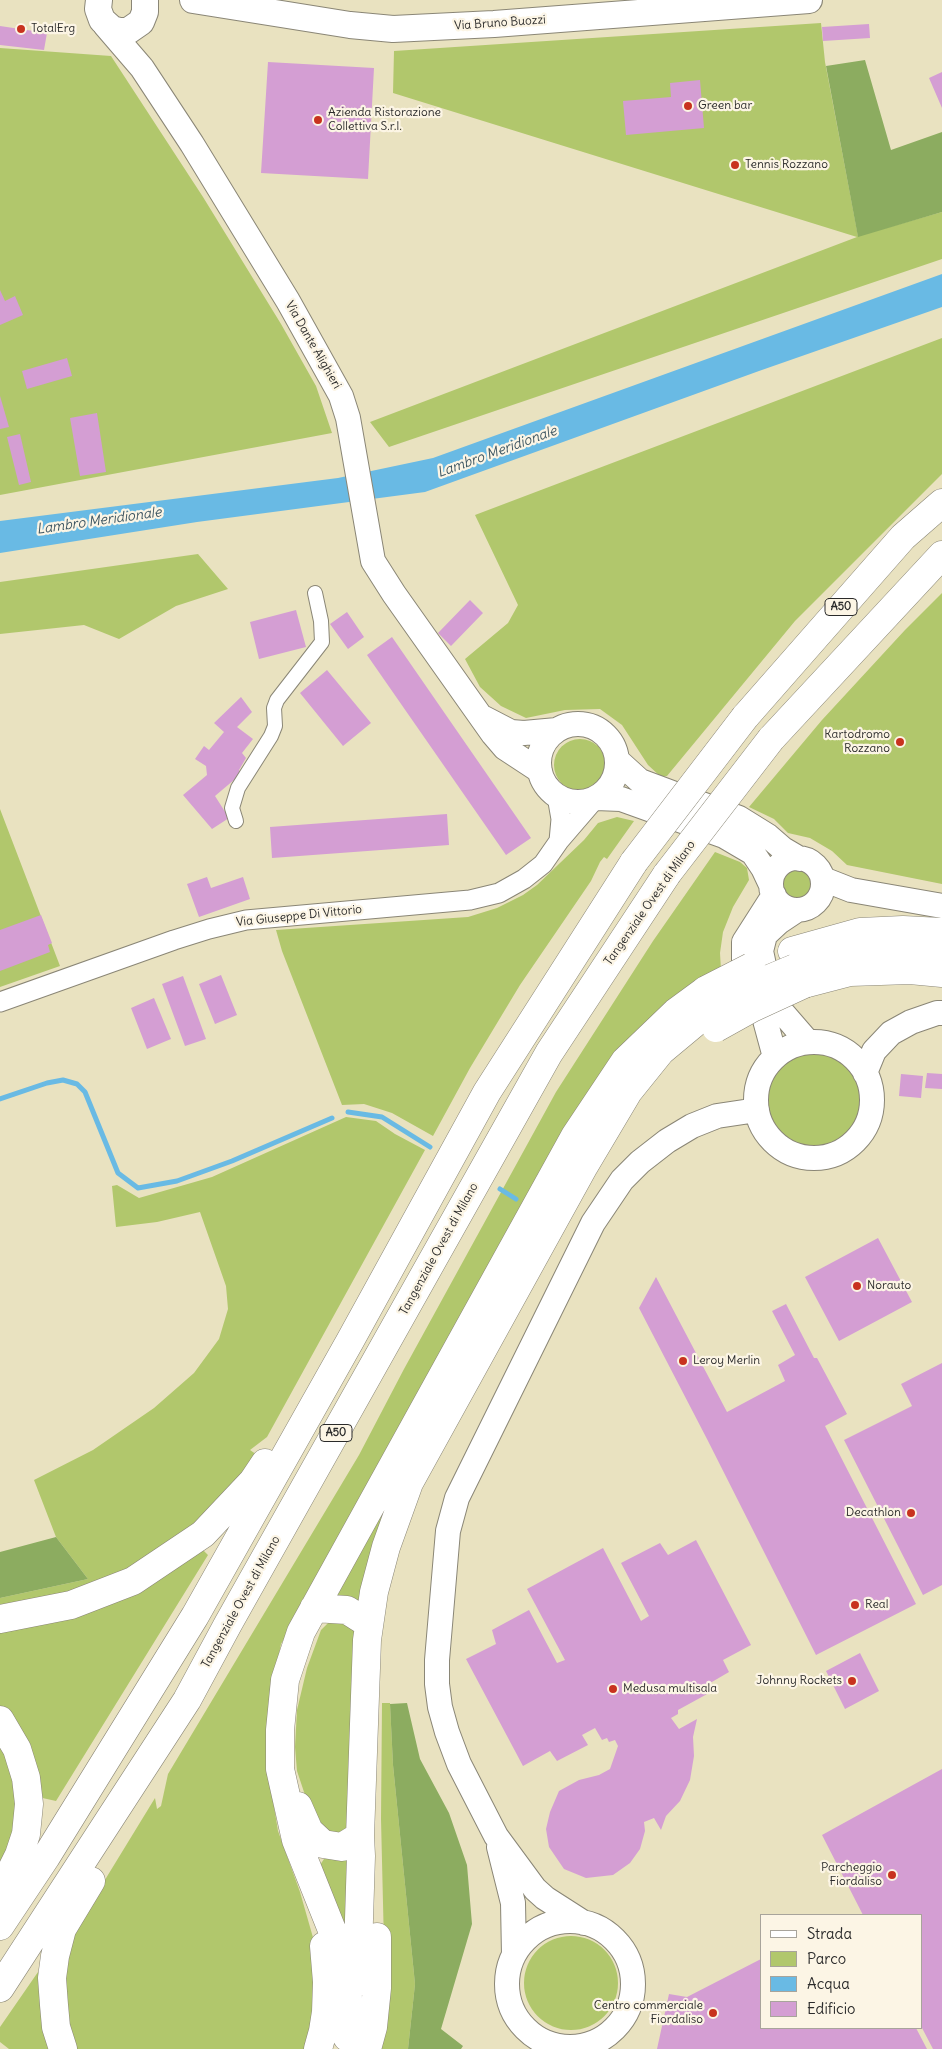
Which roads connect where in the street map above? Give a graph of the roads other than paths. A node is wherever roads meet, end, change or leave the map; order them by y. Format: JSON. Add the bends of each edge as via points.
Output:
{"nodes":[{"id":1,"x":77,"y":0,"type":"edge"},
{"id":2,"x":193,"y":0,"type":"edge"},
{"id":3,"x":809,"y":0,"type":"edge"},
{"id":4,"x":147,"y":10,"type":"edge"},
{"id":5,"x":101,"y":13,"type":"edge"},
{"id":6,"x":142,"y":68,"type":"junction"},
{"id":7,"x":942,"y":502,"type":"edge"},
{"id":8,"x":942,"y":555,"type":"edge"},
{"id":9,"x":315,"y":593,"type":"dead end"},
{"id":10,"x":480,"y":716,"type":"junction"},
{"id":11,"x":557,"y":730,"type":"junction"},
{"id":12,"x":618,"y":761,"type":"junction"},
{"id":13,"x":540,"y":771,"type":"junction"},
{"id":14,"x":557,"y":796,"type":"junction"},
{"id":15,"x":596,"y":798,"type":"junction"},
{"id":16,"x":236,"y":821,"type":"dead end"},
{"id":17,"x":559,"y":841,"type":"junction"},
{"id":18,"x":800,"y":859,"type":"junction"},
{"id":19,"x":823,"y":879,"type":"junction"},
{"id":20,"x":773,"y":890,"type":"junction"},
{"id":21,"x":942,"y":906,"type":"edge"},
{"id":22,"x":797,"y":910,"type":"junction"},
{"id":23,"x":942,"y":932,"type":"edge"},
{"id":24,"x":942,"y":950,"type":"edge"},
{"id":25,"x":797,"y":968,"type":"junction"},
{"id":26,"x":942,"y":972,"type":"edge"},
{"id":27,"x":0,"y":1002,"type":"edge"},
{"id":28,"x":710,"y":1010,"type":"junction"},
{"id":29,"x":942,"y":1013,"type":"edge"},
{"id":30,"x":808,"y":1042,"type":"junction"},
{"id":31,"x":775,"y":1057,"type":"junction"},
{"id":32,"x":865,"y":1073,"type":"junction"},
{"id":33,"x":757,"y":1110,"type":"junction"},
{"id":34,"x":350,"y":1341,"type":"junction"},
{"id":35,"x":314,"y":1608,"type":"junction"},
{"id":36,"x":0,"y":1618,"type":"edge"},
{"id":37,"x":369,"y":1624,"type":"junction"},
{"id":38,"x":188,"y":1700,"type":"junction"},
{"id":39,"x":366,"y":1703,"type":"junction"},
{"id":40,"x":0,"y":1720,"type":"edge"},
{"id":41,"x":280,"y":1769,"type":"junction"},
{"id":42,"x":360,"y":1836,"type":"junction"},
{"id":43,"x":496,"y":1836,"type":"junction"},
{"id":44,"x":308,"y":1872,"type":"junction"},
{"id":45,"x":0,"y":1893,"type":"edge"},
{"id":46,"x":584,"y":1923,"type":"junction"},
{"id":47,"x":0,"y":1926,"type":"edge"},
{"id":48,"x":514,"y":1956,"type":"junction"},
{"id":49,"x":0,"y":1988,"type":"edge"},
{"id":50,"x":607,"y":2041,"type":"edge"},
{"id":51,"x":352,"y":2045,"type":"edge"},
{"id":52,"x":564,"y":2048,"type":"edge"},
{"id":53,"x":63,"y":2049,"type":"edge"},
{"id":54,"x":318,"y":2049,"type":"edge"}],
"edges":[{"from":1,"to":5,"type":"main road"},
{"from":2,"to":3,"type":"main road","name":"Via Bruno Buozzi","via":[[393,29]]},
{"from":4,"to":5,"type":"main road","via":[[120,31]]},
{"from":4,"to":6,"type":"street","name":"Via Dante Alighieri"},
{"from":5,"to":6,"type":"street","name":"Via Dante Alighieri"},
{"from":6,"to":10,"type":"street","name":"Via Dante Alighieri","via":[[283,293],[342,396],[373,561]]},
{"from":7,"to":34,"type":"highway","number":"A50","bridge":true,"via":[[903,537],[745,717],[634,862],[487,1092]]},
{"from":8,"to":38,"type":"highway","name":"Tangenziale Ovest di Milano","number":"A50","bridge":true,"via":[[771,739],[667,874],[549,1053]]},
{"from":9,"to":16,"type":"street","via":[[322,642],[277,700],[271,736],[238,788],[232,808]]},
{"from":10,"to":11,"type":"street","name":"Via Dante Alighieri","via":[[510,732],[524,734]]},
{"from":10,"to":13,"type":"street","name":"Via Dante Alighieri","via":[[505,748]]},
{"from":11,"to":12,"type":"street","via":[[570,724],[596,728],[615,748]]},
{"from":11,"to":13,"type":"street","via":[[542,748]]},
{"from":12,"to":15,"type":"street","via":[[608,789]]},
{"from":12,"to":18,"type":"street","via":[[640,781],[739,818]]},
{"from":13,"to":14,"type":"street","via":[[546,785]]},
{"from":14,"to":15,"type":"street","via":[[576,802]]},
{"from":14,"to":17,"type":"street","via":[[561,819]]},
{"from":15,"to":17,"type":"street","name":"Via Giuseppe Di Vittorio"},
{"from":15,"to":20,"type":"street","via":[[622,799],[724,836],[753,852]]},
{"from":17,"to":27,"type":"street","name":"Via Giuseppe Di Vittorio","via":[[543,864],[524,880],[499,893],[470,900],[246,920],[174,940]]},
{"from":18,"to":19,"type":"street","via":[[816,866]]},
{"from":18,"to":20,"type":"street","via":[[783,863],[776,869],[772,876]]},
{"from":19,"to":21,"type":"street","via":[[851,890]]},
{"from":19,"to":22,"type":"street","via":[[817,901]]},
{"from":20,"to":22,"type":"street","via":[[783,906]]},
{"from":20,"to":31,"type":"street","via":[[744,942],[744,964]]},
{"from":22,"to":30,"type":"street","via":[[766,935],[761,950],[769,989],[782,1012]]},
{"from":23,"to":25,"type":"highway","via":[[860,932]]},
{"from":24,"to":25,"type":"highway","via":[[887,950],[829,958]]},
{"from":25,"to":26,"type":"highway","via":[[850,972]]},
{"from":25,"to":28,"type":"highway","bridge":true,"via":[[752,1008]]},
{"from":25,"to":28,"type":"highway","bridge":true,"via":[[761,962]]},
{"from":28,"to":35,"type":"highway","via":[[676,1012],[625,1061],[575,1136]]},
{"from":28,"to":37,"type":"highway","via":[[600,1141],[584,1166],[409,1483],[386,1547]]},
{"from":29,"to":32,"type":"street","via":[[911,1022],[891,1033],[874,1051]]},
{"from":30,"to":31,"type":"street"},
{"from":30,"to":32,"type":"street","via":[[826,1043],[842,1049]]},
{"from":31,"to":33,"type":"street","via":[[763,1072],[757,1090]]},
{"from":32,"to":33,"type":"street","via":[[871,1092],[871,1110],[853,1143],[837,1153],[819,1158],[785,1150],[762,1126]]},
{"from":33,"to":43,"type":"street","via":[[717,1116],[692,1126],[667,1141],[622,1180],[593,1223],[457,1498],[448,1531],[437,1684],[440,1707],[459,1764]]},
{"from":34,"to":36,"type":"highway","via":[[304,1403],[253,1481],[203,1534],[133,1581],[71,1605]]},
{"from":34,"to":47,"type":"highway","number":"A50","via":[[195,1616]]},
{"from":35,"to":37,"type":"highway","via":[[347,1610]]},
{"from":35,"to":41,"type":"highway","via":[[301,1632],[284,1680]]},
{"from":37,"to":39,"type":"highway"},
{"from":38,"to":49,"type":"highway","name":"Tangenziale Ovest di Milano","number":"A50"},
{"from":38,"to":53,"type":"highway","via":[[164,1762],[62,1930],[52,1978],[56,2027]]},
{"from":39,"to":42,"type":"highway"},
{"from":39,"to":51,"type":"highway","via":[[377,1988],[373,2026]]},
{"from":40,"to":45,"type":"highway","via":[[17,1749],[26,1778],[29,1804],[20,1855]]},
{"from":41,"to":42,"type":"highway","via":[[309,1831],[323,1844],[342,1847]]},
{"from":41,"to":44,"type":"highway","via":[[296,1840]]},
{"from":42,"to":51,"type":"highway","via":[[359,1953]]},
{"from":43,"to":46,"type":"street","via":[[535,1890]]},
{"from":43,"to":48,"type":"street","via":[[513,1903]]},
{"from":44,"to":51,"type":"highway","via":[[344,1960]]},
{"from":44,"to":54,"type":"highway","via":[[322,1931],[327,1972],[326,2012]]},
{"from":46,"to":48,"type":"street","via":[[563,1922],[543,1927],[526,1939]]},
{"from":46,"to":50,"type":"street","via":[[615,1941],[631,1970],[633,1987],[629,2005]]},
{"from":48,"to":52,"type":"street","via":[[508,1971],[507,1988],[510,2005],[518,2020],[530,2033]]},
{"from":50,"to":52,"type":"street"}]}
